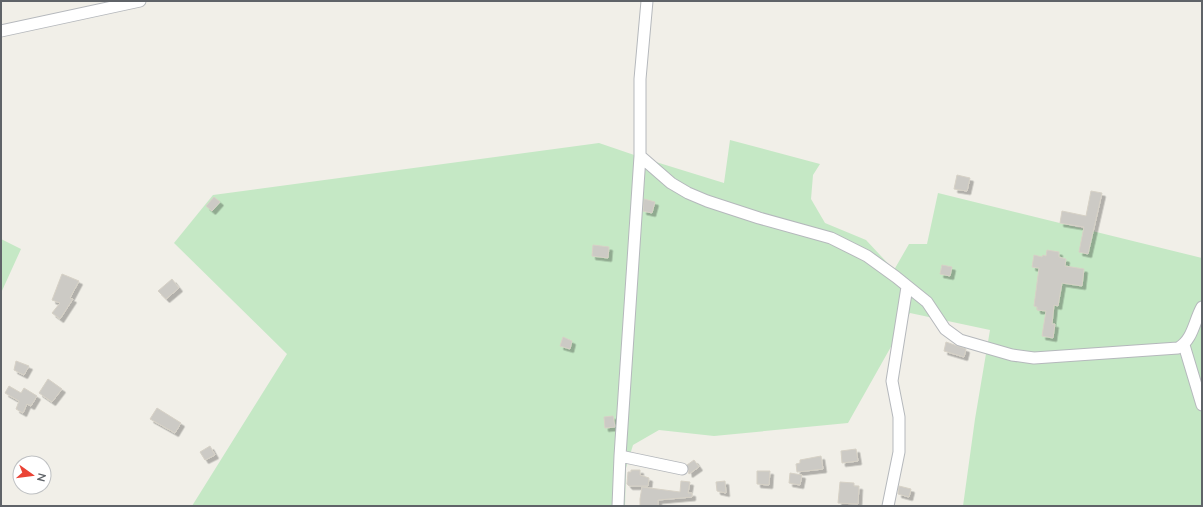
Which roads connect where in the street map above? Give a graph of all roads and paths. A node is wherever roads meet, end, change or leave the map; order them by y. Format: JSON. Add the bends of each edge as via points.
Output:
{"nodes":[{"id":1,"x":140,"y":1,"type":"edge"},
{"id":2,"x":647,"y":1,"type":"edge"},
{"id":3,"x":1,"y":31,"type":"edge"},
{"id":4,"x":640,"y":156,"type":"junction"},
{"id":5,"x":908,"y":287,"type":"junction"},
{"id":6,"x":1202,"y":307,"type":"edge"},
{"id":7,"x":1184,"y":345,"type":"junction"},
{"id":8,"x":1202,"y":405,"type":"edge"},
{"id":9,"x":620,"y":456,"type":"junction"},
{"id":10,"x":682,"y":469,"type":"dead end"},
{"id":11,"x":618,"y":506,"type":"edge"},
{"id":12,"x":888,"y":506,"type":"edge"}],
"edges":[{"from":1,"to":3,"type":"street"},
{"from":2,"to":4,"type":"street","via":[[640,79]]},
{"from":4,"to":5,"type":"street","via":[[670,183],[688,193],[759,218],[831,238],[867,256]]},
{"from":4,"to":9,"type":"street"},
{"from":5,"to":7,"type":"street","via":[[927,302],[945,329],[960,340],[1012,355],[1034,358],[1178,348]]},
{"from":5,"to":12,"type":"street","via":[[892,381],[899,417],[899,452]]},
{"from":6,"to":7,"type":"street"},
{"from":7,"to":8,"type":"street"},
{"from":9,"to":10,"type":"street"},
{"from":9,"to":11,"type":"street"}]}
